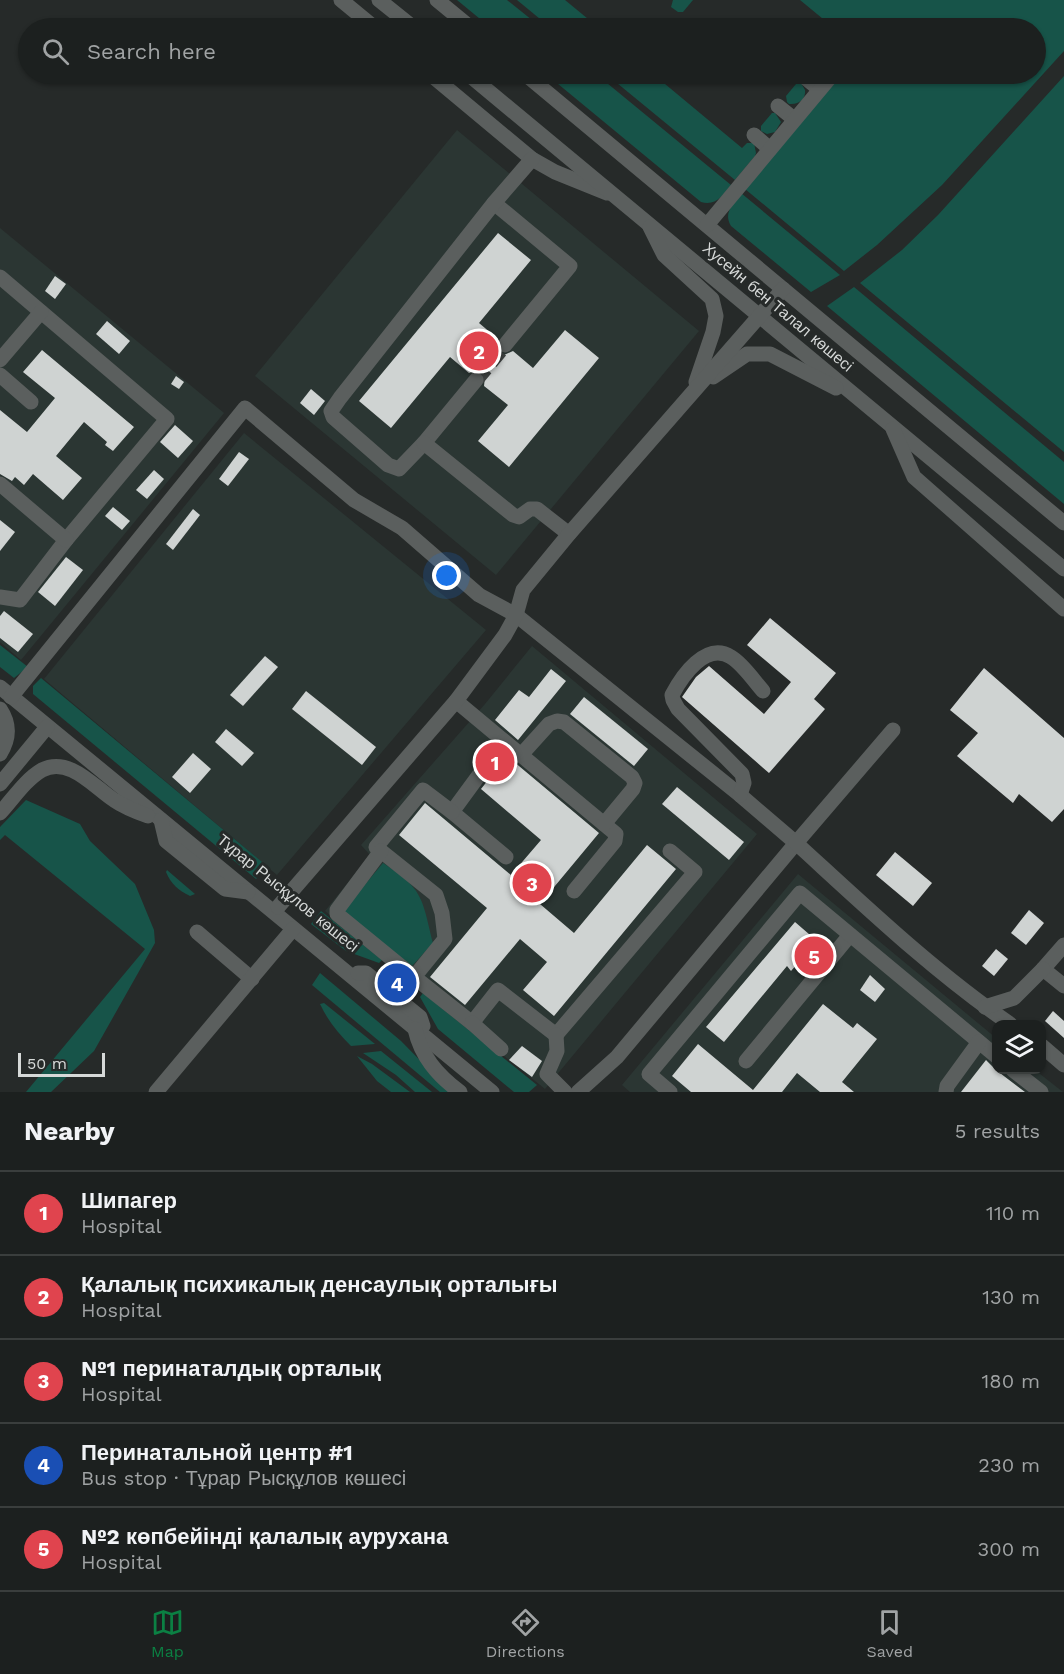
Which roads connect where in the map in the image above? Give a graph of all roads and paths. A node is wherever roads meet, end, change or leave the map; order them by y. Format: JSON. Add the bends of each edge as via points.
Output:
{"nodes":[{"id":1,"x":341,"y":0,"type":"edge"},
{"id":2,"x":379,"y":0,"type":"edge"},
{"id":3,"x":437,"y":0,"type":"edge"},
{"id":4,"x":363,"y":18,"type":"edge"},
{"id":5,"x":402,"y":18,"type":"edge"},
{"id":6,"x":459,"y":18,"type":"edge"},
{"id":7,"x":442,"y":84,"type":"edge"},
{"id":8,"x":480,"y":84,"type":"edge"},
{"id":9,"x":537,"y":84,"type":"edge"},
{"id":10,"x":813,"y":84,"type":"edge"},
{"id":11,"x":823,"y":84,"type":"edge"},
{"id":12,"x":819,"y":89,"type":"junction"},
{"id":13,"x":778,"y":106,"type":"dead end"},
{"id":14,"x":794,"y":119,"type":"junction"},
{"id":15,"x":754,"y":135,"type":"dead end"},
{"id":16,"x":770,"y":149,"type":"junction"},
{"id":17,"x":532,"y":159,"type":"junction"},
{"id":18,"x":622,"y":199,"type":"junction"},
{"id":19,"x":494,"y":203,"type":"junction"},
{"id":20,"x":646,"y":219,"type":"junction"},
{"id":21,"x":706,"y":225,"type":"junction"},
{"id":22,"x":0,"y":277,"type":"edge"},
{"id":23,"x":783,"y":289,"type":"junction"},
{"id":24,"x":41,"y":312,"type":"junction"},
{"id":25,"x":760,"y":315,"type":"junction"},
{"id":26,"x":505,"y":345,"type":"tunnel mouth"},
{"id":27,"x":0,"y":360,"type":"edge"},
{"id":28,"x":0,"y":375,"type":"edge"},
{"id":29,"x":476,"y":380,"type":"tunnel mouth"},
{"id":30,"x":693,"y":391,"type":"junction"},
{"id":31,"x":861,"y":401,"type":"junction"},
{"id":32,"x":31,"y":402,"type":"dead end"},
{"id":33,"x":891,"y":426,"type":"junction"},
{"id":34,"x":424,"y":442,"type":"junction"},
{"id":35,"x":0,"y":484,"type":"edge"},
{"id":36,"x":1064,"y":524,"type":"edge"},
{"id":37,"x":569,"y":534,"type":"junction"},
{"id":38,"x":66,"y":540,"type":"junction"},
{"id":39,"x":1064,"y":569,"type":"edge"},
{"id":40,"x":0,"y":597,"type":"edge"},
{"id":41,"x":1064,"y":609,"type":"edge"},
{"id":42,"x":516,"y":615,"type":"junction"},
{"id":43,"x":763,"y":691,"type":"dead end"},
{"id":44,"x":6,"y":692,"type":"edge"},
{"id":45,"x":456,"y":701,"type":"junction"},
{"id":46,"x":0,"y":709,"type":"edge"},
{"id":47,"x":47,"y":727,"type":"junction"},
{"id":48,"x":893,"y":730,"type":"dead end"},
{"id":49,"x":504,"y":741,"type":"junction"},
{"id":50,"x":0,"y":754,"type":"edge"},
{"id":51,"x":521,"y":755,"type":"junction"},
{"id":52,"x":0,"y":784,"type":"edge"},
{"id":53,"x":740,"y":795,"type":"junction"},
{"id":54,"x":452,"y":812,"type":"junction"},
{"id":55,"x":0,"y":813,"type":"edge"},
{"id":56,"x":161,"y":820,"type":"junction"},
{"id":57,"x":604,"y":824,"type":"junction"},
{"id":58,"x":796,"y":843,"type":"junction"},
{"id":59,"x":381,"y":851,"type":"junction"},
{"id":60,"x":670,"y":851,"type":"dead end"},
{"id":61,"x":506,"y":857,"type":"dead end"},
{"id":62,"x":574,"y":891,"type":"dead end"},
{"id":63,"x":278,"y":907,"type":"junction"},
{"id":64,"x":293,"y":929,"type":"junction"},
{"id":65,"x":197,"y":932,"type":"dead end"},
{"id":66,"x":850,"y":935,"type":"junction"},
{"id":67,"x":1064,"y":945,"type":"edge"},
{"id":68,"x":1043,"y":969,"type":"junction"},
{"id":69,"x":414,"y":977,"type":"junction"},
{"id":70,"x":252,"y":979,"type":"junction"},
{"id":71,"x":1064,"y":986,"type":"edge"},
{"id":72,"x":985,"y":1007,"type":"junction"},
{"id":73,"x":1004,"y":1020,"type":"edge"},
{"id":74,"x":472,"y":1023,"type":"junction"},
{"id":75,"x":419,"y":1028,"type":"junction"},
{"id":76,"x":556,"y":1035,"type":"junction"},
{"id":77,"x":980,"y":1042,"type":"junction"},
{"id":78,"x":501,"y":1049,"type":"dead end"},
{"id":79,"x":1046,"y":1050,"type":"edge"},
{"id":80,"x":992,"y":1052,"type":"edge"},
{"id":81,"x":746,"y":1061,"type":"dead end"},
{"id":82,"x":1064,"y":1065,"type":"edge"},
{"id":83,"x":1018,"y":1074,"type":"edge"},
{"id":84,"x":156,"y":1092,"type":"edge"},
{"id":85,"x":460,"y":1092,"type":"edge"},
{"id":86,"x":492,"y":1092,"type":"edge"},
{"id":87,"x":503,"y":1092,"type":"edge"},
{"id":88,"x":565,"y":1092,"type":"edge"},
{"id":89,"x":578,"y":1092,"type":"edge"},
{"id":90,"x":670,"y":1092,"type":"edge"},
{"id":91,"x":946,"y":1092,"type":"edge"},
{"id":92,"x":1041,"y":1092,"type":"edge"}],
"edges":[{"from":1,"to":4,"type":"street"},
{"from":2,"to":5,"type":"street"},
{"from":3,"to":6,"type":"street"},
{"from":7,"to":17,"type":"street"},
{"from":8,"to":18,"type":"street","name":"Хусейн бен Талал көшесі"},
{"from":9,"to":21,"type":"street","name":"Хусейн бен Талал көшесі"},
{"from":10,"to":12,"type":"street"},
{"from":11,"to":12,"type":"street"},
{"from":12,"to":14,"type":"street"},
{"from":13,"to":14,"type":"street"},
{"from":14,"to":16,"type":"street"},
{"from":15,"to":16,"type":"street"},
{"from":16,"to":21,"type":"street"},
{"from":17,"to":18,"type":"street"},
{"from":17,"to":19,"type":"street"},
{"from":18,"to":20,"type":"street","name":"Хусейн бен Талал көшесі"},
{"from":19,"to":26,"type":"street","via":[[570,266]]},
{"from":19,"to":34,"type":"street","via":[[331,411],[333,417],[393,468],[403,466]]},
{"from":20,"to":25,"type":"street","name":"Хусейн бен Талал көшесі"},
{"from":20,"to":30,"type":"street","via":[[664,255],[712,299],[716,316],[713,332]]},
{"from":21,"to":23,"type":"street","name":"Хусейн бен Талал көшесі"},
{"from":22,"to":24,"type":"street"},
{"from":23,"to":25,"type":"street"},
{"from":23,"to":36,"type":"street","name":"Хусейн бен Талал көшесі"},
{"from":24,"to":27,"type":"street"},
{"from":24,"to":38,"type":"street","via":[[167,419]]},
{"from":25,"to":30,"type":"street"},
{"from":25,"to":31,"type":"street","name":"Хусейн бен Талал көшесі"},
{"from":28,"to":32,"type":"street"},
{"from":29,"to":34,"type":"street"},
{"from":30,"to":31,"type":"street","via":[[747,354],[770,354]]},
{"from":30,"to":37,"type":"street"},
{"from":31,"to":33,"type":"street","name":"Хусейн бен Талал көшесі"},
{"from":33,"to":39,"type":"street","name":"Хусейн бен Талал көшесі"},
{"from":33,"to":41,"type":"street","via":[[914,477]]},
{"from":34,"to":37,"type":"street","via":[[513,514],[519,517],[537,509]]},
{"from":35,"to":38,"type":"street"},
{"from":37,"to":42,"type":"street","via":[[523,590]]},
{"from":38,"to":40,"type":"street","via":[[20,600]]},
{"from":42,"to":44,"type":"street","via":[[479,595],[402,528],[354,500],[245,408]]},
{"from":42,"to":45,"type":"street"},
{"from":42,"to":53,"type":"street"},
{"from":43,"to":53,"type":"street","via":[[732,657],[713,653],[698,660],[672,695],[678,709],[742,774]]},
{"from":44,"to":47,"type":"street","name":"Тұрар Рысқұлов көшесі"},
{"from":45,"to":49,"type":"street"},
{"from":45,"to":63,"type":"street"},
{"from":46,"to":50,"type":"street","via":[[9,728]]},
{"from":47,"to":52,"type":"street"},
{"from":47,"to":56,"type":"street","name":"Тұрар Рысқұлов көшесі"},
{"from":47,"to":63,"type":"street","name":"Тұрар Рысқұлов көшесі","via":[[68,738]]},
{"from":48,"to":58,"type":"street"},
{"from":49,"to":51,"type":"street"},
{"from":49,"to":54,"type":"street"},
{"from":51,"to":57,"type":"street"},
{"from":51,"to":57,"type":"street","via":[[549,724],[564,722],[632,777],[633,789]]},
{"from":53,"to":58,"type":"street"},
{"from":54,"to":59,"type":"street","via":[[423,790],[376,847]]},
{"from":54,"to":61,"type":"street"},
{"from":55,"to":56,"type":"street","via":[[29,780],[43,770],[59,768],[79,774],[116,802]]},
{"from":56,"to":64,"type":"street","name":"Тұрар Рысқұлов көшесі"},
{"from":57,"to":62,"type":"street","via":[[616,834],[615,841]]},
{"from":58,"to":72,"type":"street","via":[[910,946]]},
{"from":58,"to":89,"type":"street","via":[[617,1057]]},
{"from":59,"to":69,"type":"street","via":[[436,895],[442,913],[445,939]]},
{"from":59,"to":69,"type":"street","via":[[337,914]]},
{"from":60,"to":76,"type":"street","via":[[695,872]]},
{"from":63,"to":75,"type":"street","name":"Тұрар Рысқұлов көшесі"},
{"from":64,"to":70,"type":"street"},
{"from":64,"to":75,"type":"street","name":"Тұрар Рысқұлов көшесі"},
{"from":65,"to":70,"type":"street"},
{"from":66,"to":77,"type":"street"},
{"from":66,"to":81,"type":"street"},
{"from":66,"to":90,"type":"street","via":[[800,893],[649,1074]]},
{"from":67,"to":68,"type":"street"},
{"from":68,"to":71,"type":"street"},
{"from":68,"to":72,"type":"street","via":[[1014,998]]},
{"from":69,"to":74,"type":"street"},
{"from":70,"to":84,"type":"street"},
{"from":72,"to":73,"type":"street"},
{"from":74,"to":76,"type":"street","via":[[498,990]]},
{"from":74,"to":78,"type":"street"},
{"from":75,"to":85,"type":"street","via":[[418,1045],[428,1061]]},
{"from":75,"to":86,"type":"street","name":"Тұрар Рысқұлов көшесі"},
{"from":75,"to":87,"type":"street","name":"Тұрар Рысқұлов көшесі"},
{"from":76,"to":88,"type":"street","via":[[557,1051],[547,1074]]},
{"from":77,"to":80,"type":"street"},
{"from":77,"to":91,"type":"street"},
{"from":79,"to":82,"type":"street"},
{"from":83,"to":92,"type":"street"}]}
